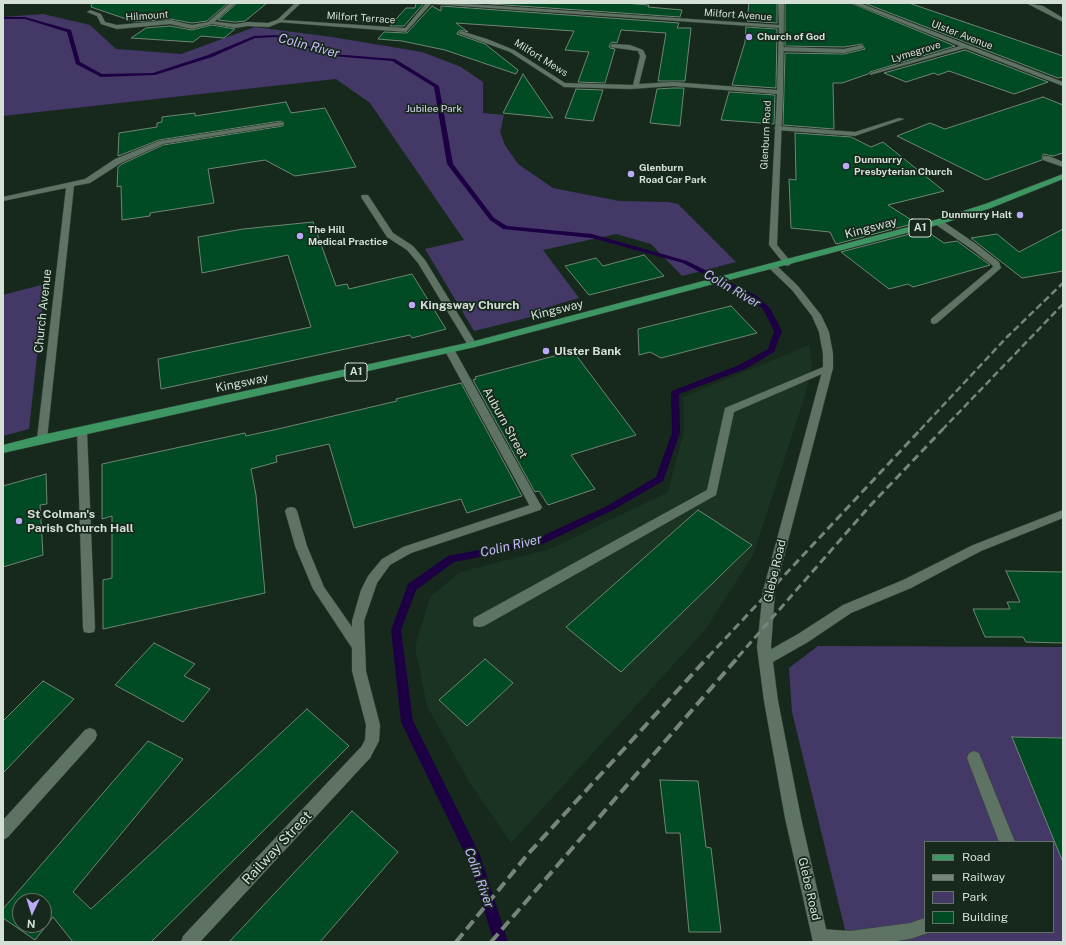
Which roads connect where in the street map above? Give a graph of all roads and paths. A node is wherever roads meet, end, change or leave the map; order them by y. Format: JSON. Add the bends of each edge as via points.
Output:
{"nodes":[{"id":1,"x":233,"y":3,"type":"edge"},
{"id":2,"x":298,"y":3,"type":"edge"},
{"id":3,"x":430,"y":3,"type":"edge"},
{"id":4,"x":780,"y":3,"type":"edge"},
{"id":5,"x":855,"y":3,"type":"edge"},
{"id":6,"x":1029,"y":3,"type":"edge"},
{"id":7,"x":90,"y":12,"type":"dead end"},
{"id":8,"x":1063,"y":20,"type":"edge"},
{"id":9,"x":279,"y":21,"type":"junction"},
{"id":10,"x":210,"y":23,"type":"junction"},
{"id":11,"x":781,"y":27,"type":"junction"},
{"id":12,"x":461,"y":33,"type":"dead end"},
{"id":13,"x":612,"y":46,"type":"dead end"},
{"id":14,"x":965,"y":46,"type":"junction"},
{"id":15,"x":862,"y":47,"type":"dead end"},
{"id":16,"x":781,"y":49,"type":"junction"},
{"id":17,"x":872,"y":74,"type":"dead end"},
{"id":18,"x":1063,"y":84,"type":"edge"},
{"id":19,"x":636,"y":86,"type":"junction"},
{"id":20,"x":780,"y":92,"type":"junction"},
{"id":21,"x":901,"y":119,"type":"dead end"},
{"id":22,"x":280,"y":124,"type":"dead end"},
{"id":23,"x":777,"y":128,"type":"junction"},
{"id":24,"x":1046,"y":158,"type":"dead end"},
{"id":25,"x":1063,"y":166,"type":"edge"},
{"id":26,"x":1063,"y":176,"type":"edge"},
{"id":27,"x":70,"y":185,"type":"junction"},
{"id":28,"x":365,"y":197,"type":"dead end"},
{"id":29,"x":3,"y":199,"type":"edge"},
{"id":30,"x":938,"y":222,"type":"junction"},
{"id":31,"x":788,"y":263,"type":"junction"},
{"id":32,"x":773,"y":267,"type":"junction"},
{"id":33,"x":934,"y":321,"type":"dead end"},
{"id":34,"x":472,"y":345,"type":"junction"},
{"id":35,"x":450,"y":351,"type":"junction"},
{"id":36,"x":828,"y":368,"type":"junction"},
{"id":37,"x":82,"y":431,"type":"junction"},
{"id":38,"x":42,"y":439,"type":"junction"},
{"id":39,"x":3,"y":449,"type":"edge"},
{"id":40,"x":291,"y":511,"type":"dead end"},
{"id":41,"x":1062,"y":514,"type":"edge"},
{"id":42,"x":479,"y":622,"type":"dead end"},
{"id":43,"x":89,"y":628,"type":"dead end"},
{"id":44,"x":359,"y":649,"type":"junction"},
{"id":45,"x":766,"y":659,"type":"junction"},
{"id":46,"x":90,"y":735,"type":"dead end"},
{"id":47,"x":974,"y":758,"type":"dead end"},
{"id":48,"x":3,"y":832,"type":"edge"},
{"id":49,"x":1007,"y":841,"type":"edge"},
{"id":50,"x":924,"y":926,"type":"edge"},
{"id":51,"x":820,"y":939,"type":"edge"},
{"id":52,"x":189,"y":942,"type":"edge"}],
"edges":[{"from":1,"to":10,"type":"street"},
{"from":2,"to":9,"type":"street"},
{"from":3,"to":9,"type":"street","name":"Milfort Terrace","via":[[406,30]]},
{"from":3,"to":11,"type":"street","name":"Milfort Avenue"},
{"from":4,"to":11,"type":"street","name":"Glenburn Road"},
{"from":5,"to":14,"type":"street","name":"Ulster Avenue"},
{"from":6,"to":8,"type":"street"},
{"from":7,"to":10,"type":"street","name":"Hilmount","via":[[99,16],[103,23],[117,27],[164,22],[192,27]]},
{"from":9,"to":10,"type":"street","via":[[269,26]]},
{"from":11,"to":16,"type":"street","name":"Glenburn Road"},
{"from":12,"to":19,"type":"street","name":"Milfort Mews","via":[[512,51],[564,85]]},
{"from":13,"to":19,"type":"street","via":[[640,50],[643,56]]},
{"from":14,"to":17,"type":"street","name":"Lymegrove"},
{"from":14,"to":18,"type":"street","name":"Ulster Avenue"},
{"from":15,"to":16,"type":"street","via":[[844,51]]},
{"from":16,"to":20,"type":"street","name":"Glenburn Road"},
{"from":19,"to":20,"type":"street","name":"Milfort Mews","via":[[673,84]]},
{"from":20,"to":23,"type":"street","name":"Glenburn Road"},
{"from":21,"to":23,"type":"street","via":[[855,134]]},
{"from":22,"to":27,"type":"street","via":[[161,142],[118,161],[87,181]]},
{"from":23,"to":31,"type":"street","name":"Glenburn Road","via":[[773,245]]},
{"from":24,"to":25,"type":"street"},
{"from":26,"to":30,"type":"main road","name":"Kingsway","number":"A1","via":[[988,206]]},
{"from":27,"to":29,"type":"street"},
{"from":27,"to":38,"type":"street","name":"Church Avenue"},
{"from":28,"to":34,"type":"street","via":[[390,235],[410,248],[422,262]]},
{"from":30,"to":31,"type":"main road","name":"Kingsway","number":"A1"},
{"from":30,"to":33,"type":"street","via":[[973,246],[996,264],[997,268]]},
{"from":31,"to":32,"type":"main road","name":"Kingsway","number":"A1"},
{"from":32,"to":34,"type":"main road","name":"Kingsway","number":"A1"},
{"from":32,"to":36,"type":"street","name":"Glebe Road","via":[[795,288],[816,315],[824,332]]},
{"from":34,"to":35,"type":"main road","name":"Kingsway","number":"A1"},
{"from":35,"to":37,"type":"main road","name":"Kingsway","number":"A1"},
{"from":35,"to":44,"type":"street","name":"Auburn Street","via":[[536,507],[407,550],[386,562],[367,590],[361,606],[358,621]]},
{"from":36,"to":42,"type":"street","via":[[729,410],[712,492]]},
{"from":36,"to":45,"type":"street","name":"Glebe Road","via":[[769,591],[765,628]]},
{"from":37,"to":38,"type":"main road","name":"Kingsway","number":"A1"},
{"from":37,"to":43,"type":"street"},
{"from":38,"to":39,"type":"main road","name":"Kingsway","number":"A1"},
{"from":40,"to":44,"type":"street","via":[[301,546],[320,589]]},
{"from":41,"to":45,"type":"street","via":[[977,548],[907,584],[846,609]]},
{"from":44,"to":52,"type":"street","name":"Railway Street","via":[[359,671],[373,725],[372,741],[365,753]]},
{"from":45,"to":51,"type":"street","name":"Glebe Road","via":[[771,701],[793,818]]},
{"from":46,"to":48,"type":"street"},
{"from":47,"to":49,"type":"street"},
{"from":50,"to":51,"type":"street","via":[[910,931],[850,939]]}]}
